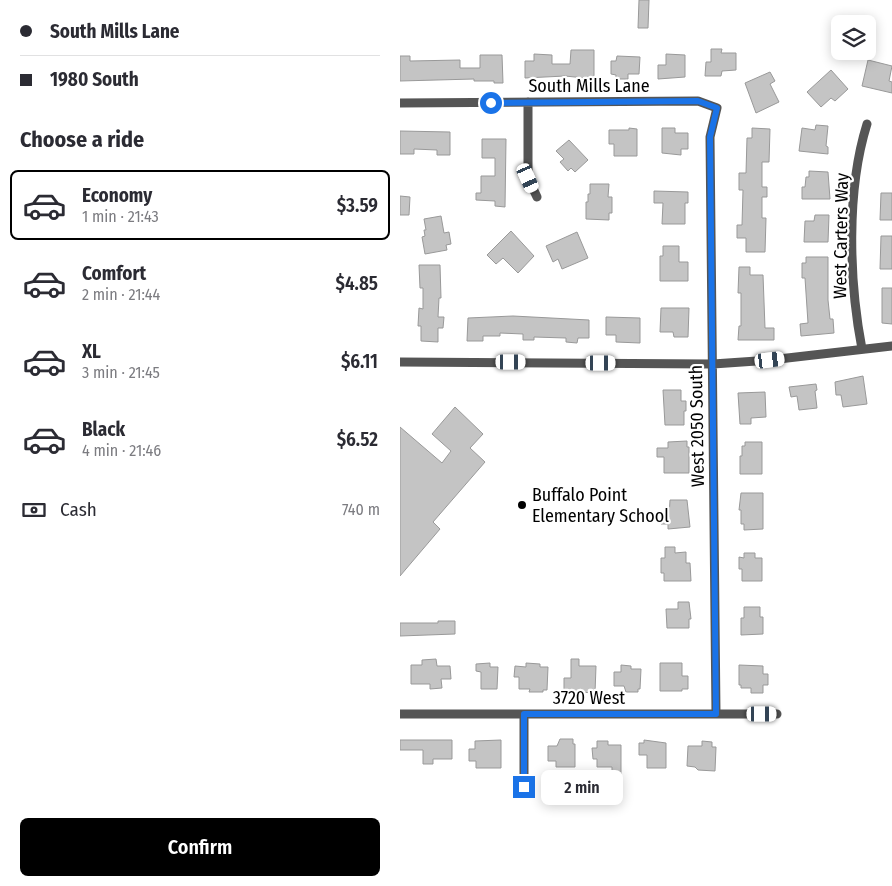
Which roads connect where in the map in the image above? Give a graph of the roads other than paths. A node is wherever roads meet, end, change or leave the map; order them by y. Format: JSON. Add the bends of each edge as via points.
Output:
{"nodes":[{"id":1,"x":528,"y":102,"type":"junction"},
{"id":2,"x":400,"y":103,"type":"edge"},
{"id":3,"x":717,"y":108,"type":"joint"},
{"id":4,"x":867,"y":124,"type":"dead end"},
{"id":5,"x":537,"y":197,"type":"dead end"},
{"id":6,"x":892,"y":346,"type":"edge"},
{"id":7,"x":862,"y":349,"type":"junction"},
{"id":8,"x":400,"y":362,"type":"edge"},
{"id":9,"x":713,"y":364,"type":"junction"},
{"id":10,"x":400,"y":714,"type":"edge"},
{"id":11,"x":524,"y":714,"type":"junction"},
{"id":12,"x":716,"y":714,"type":"junction"},
{"id":13,"x":777,"y":714,"type":"dead end"},
{"id":14,"x":524,"y":787,"type":"dead end"}],
"edges":[{"from":1,"to":2,"type":"street","name":"South Mills Lane"},
{"from":1,"to":3,"type":"street","name":"South Mills Lane","via":[[698,101]]},
{"from":1,"to":5,"type":"street","via":[[528,178]]},
{"from":3,"to":9,"type":"street","name":"West 2050 South","via":[[710,137]]},
{"from":4,"to":7,"type":"street","name":"West Carters Way","via":[[855,188],[853,238],[854,298]]},
{"from":6,"to":7,"type":"street"},
{"from":7,"to":9,"type":"street"},
{"from":8,"to":9,"type":"street"},
{"from":9,"to":12,"type":"street","name":"West 2050 South"},
{"from":10,"to":11,"type":"street","name":"3720 West"},
{"from":11,"to":12,"type":"street","name":"3720 West"},
{"from":11,"to":14,"type":"street"},
{"from":12,"to":13,"type":"street","name":"3720 West"}]}
